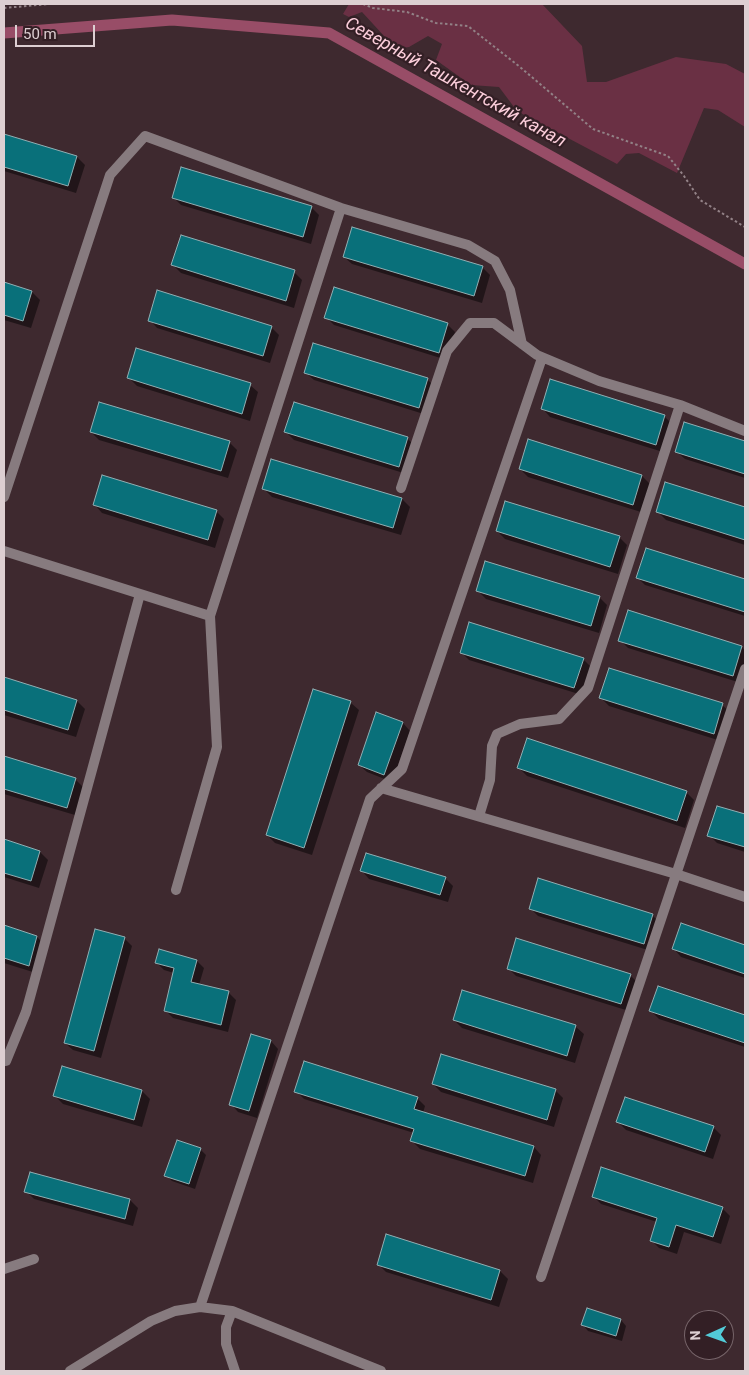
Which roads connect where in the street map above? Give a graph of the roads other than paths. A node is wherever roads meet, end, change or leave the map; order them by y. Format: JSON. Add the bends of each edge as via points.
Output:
{"nodes":[{"id":1,"x":340,"y":208,"type":"junction"},
{"id":2,"x":522,"y":344,"type":"junction"},
{"id":3,"x":542,"y":358,"type":"junction"},
{"id":4,"x":680,"y":405,"type":"junction"},
{"id":5,"x":745,"y":431,"type":"edge"},
{"id":6,"x":401,"y":488,"type":"dead end"},
{"id":7,"x":4,"y":497,"type":"edge"},
{"id":8,"x":4,"y":551,"type":"edge"},
{"id":9,"x":140,"y":594,"type":"junction"},
{"id":10,"x":210,"y":616,"type":"junction"},
{"id":11,"x":745,"y":669,"type":"edge"},
{"id":12,"x":381,"y":788,"type":"junction"},
{"id":13,"x":479,"y":816,"type":"junction"},
{"id":14,"x":676,"y":874,"type":"junction"},
{"id":15,"x":176,"y":890,"type":"dead end"},
{"id":16,"x":745,"y":897,"type":"edge"},
{"id":17,"x":6,"y":1060,"type":"dead end"},
{"id":18,"x":34,"y":1259,"type":"dead end"},
{"id":19,"x":4,"y":1269,"type":"edge"},
{"id":20,"x":540,"y":1278,"type":"dead end"},
{"id":21,"x":200,"y":1307,"type":"junction"},
{"id":22,"x":232,"y":1311,"type":"junction"},
{"id":23,"x":70,"y":1371,"type":"edge"},
{"id":24,"x":235,"y":1371,"type":"edge"},
{"id":25,"x":381,"y":1371,"type":"edge"}],
"edges":[{"from":1,"to":2,"type":"street","via":[[468,245],[495,261],[510,290]]},
{"from":1,"to":7,"type":"street","via":[[144,136],[110,176]]},
{"from":1,"to":10,"type":"street"},
{"from":2,"to":3,"type":"street"},
{"from":2,"to":6,"type":"street","via":[[494,323],[470,323],[447,351]]},
{"from":3,"to":4,"type":"street","via":[[599,381]]},
{"from":3,"to":12,"type":"street","via":[[402,769]]},
{"from":4,"to":5,"type":"street"},
{"from":4,"to":13,"type":"street","via":[[588,688],[559,719],[520,724],[497,734],[492,746],[490,780]]},
{"from":8,"to":9,"type":"street"},
{"from":9,"to":10,"type":"street"},
{"from":9,"to":17,"type":"street","via":[[26,1012]]},
{"from":10,"to":15,"type":"street","via":[[217,747]]},
{"from":11,"to":14,"type":"street"},
{"from":12,"to":13,"type":"street"},
{"from":12,"to":21,"type":"street","via":[[370,799]]},
{"from":13,"to":14,"type":"street"},
{"from":14,"to":16,"type":"street"},
{"from":14,"to":20,"type":"street"},
{"from":18,"to":19,"type":"street"},
{"from":21,"to":22,"type":"street"},
{"from":21,"to":23,"type":"street","via":[[175,1311],[151,1321]]},
{"from":22,"to":24,"type":"street","via":[[226,1327],[226,1344]]},
{"from":22,"to":25,"type":"street"}]}
